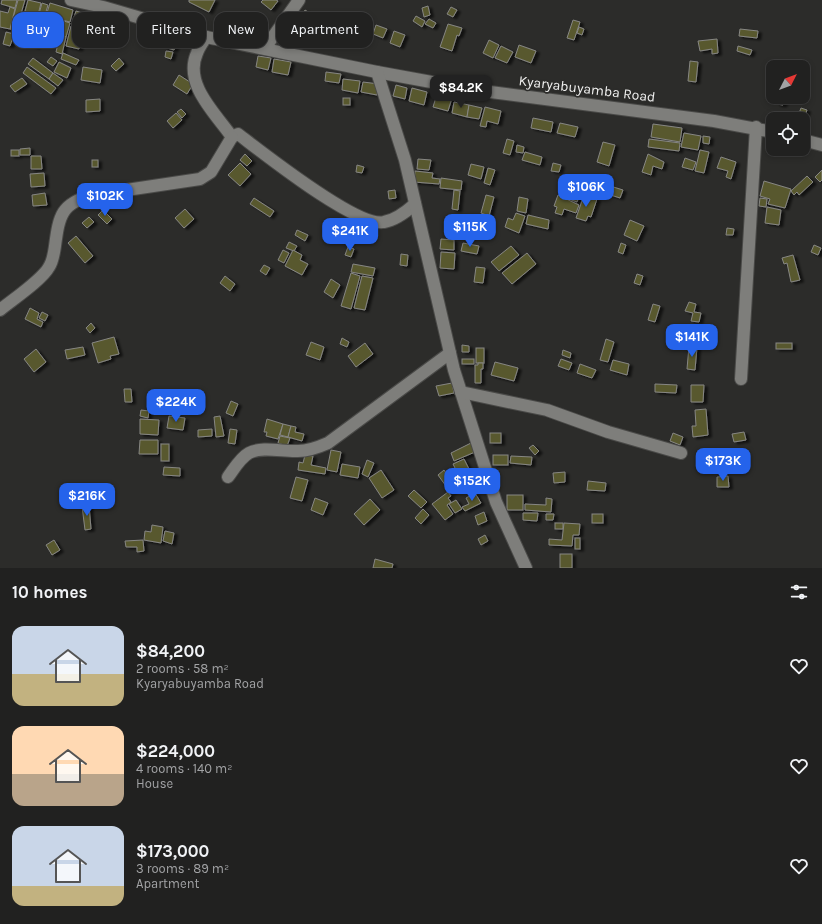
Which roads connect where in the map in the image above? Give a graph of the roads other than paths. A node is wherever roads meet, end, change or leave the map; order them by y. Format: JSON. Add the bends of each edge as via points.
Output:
{"nodes":[{"id":1,"x":71,"y":0,"type":"edge"},
{"id":2,"x":299,"y":0,"type":"edge"},
{"id":3,"x":104,"y":3,"type":"edge"},
{"id":4,"x":137,"y":14,"type":"edge"},
{"id":5,"x":206,"y":37,"type":"edge"},
{"id":6,"x":214,"y":38,"type":"edge"},
{"id":7,"x":268,"y":44,"type":"edge"},
{"id":8,"x":199,"y":48,"type":"edge"},
{"id":9,"x":265,"y":48,"type":"edge"},
{"id":10,"x":378,"y":72,"type":"junction"},
{"id":11,"x":756,"y":127,"type":"junction"},
{"id":12,"x":766,"y":130,"type":"edge"},
{"id":13,"x":232,"y":137,"type":"junction"},
{"id":14,"x":810,"y":142,"type":"edge"},
{"id":15,"x":822,"y":145,"type":"edge"},
{"id":16,"x":415,"y":204,"type":"junction"},
{"id":17,"x":0,"y":310,"type":"edge"},
{"id":18,"x":450,"y":353,"type":"junction"},
{"id":19,"x":741,"y":378,"type":"dead end"},
{"id":20,"x":461,"y":392,"type":"junction"},
{"id":21,"x":682,"y":453,"type":"dead end"},
{"id":22,"x":228,"y":477,"type":"dead end"},
{"id":23,"x":526,"y":568,"type":"edge"}],
"edges":[{"from":1,"to":3,"type":"street","name":"Kyaryabuyamba Road"},
{"from":2,"to":7,"type":"street"},
{"from":3,"to":4,"type":"street","name":"Kyaryabuyamba Road"},
{"from":5,"to":6,"type":"street","name":"Kyaryabuyamba Road"},
{"from":8,"to":13,"type":"street","via":[[193,75],[196,85]]},
{"from":9,"to":10,"type":"street","name":"Kyaryabuyamba Road"},
{"from":10,"to":11,"type":"street","name":"Kyaryabuyamba Road","via":[[475,90]]},
{"from":10,"to":16,"type":"street","via":[[405,160]]},
{"from":11,"to":12,"type":"street","name":"Kyaryabuyamba Road"},
{"from":11,"to":19,"type":"street"},
{"from":13,"to":16,"type":"street","via":[[238,134],[299,180],[361,218],[383,223],[402,215]]},
{"from":13,"to":17,"type":"street","via":[[211,172],[200,179],[93,195],[69,205],[58,222],[49,268]]},
{"from":14,"to":15,"type":"street"},
{"from":16,"to":18,"type":"street"},
{"from":18,"to":20,"type":"street"},
{"from":18,"to":22,"type":"street","via":[[328,443],[300,451],[257,451],[248,454]]},
{"from":20,"to":21,"type":"street","via":[[547,410],[608,432]]},
{"from":20,"to":23,"type":"street","via":[[496,502]]}]}
